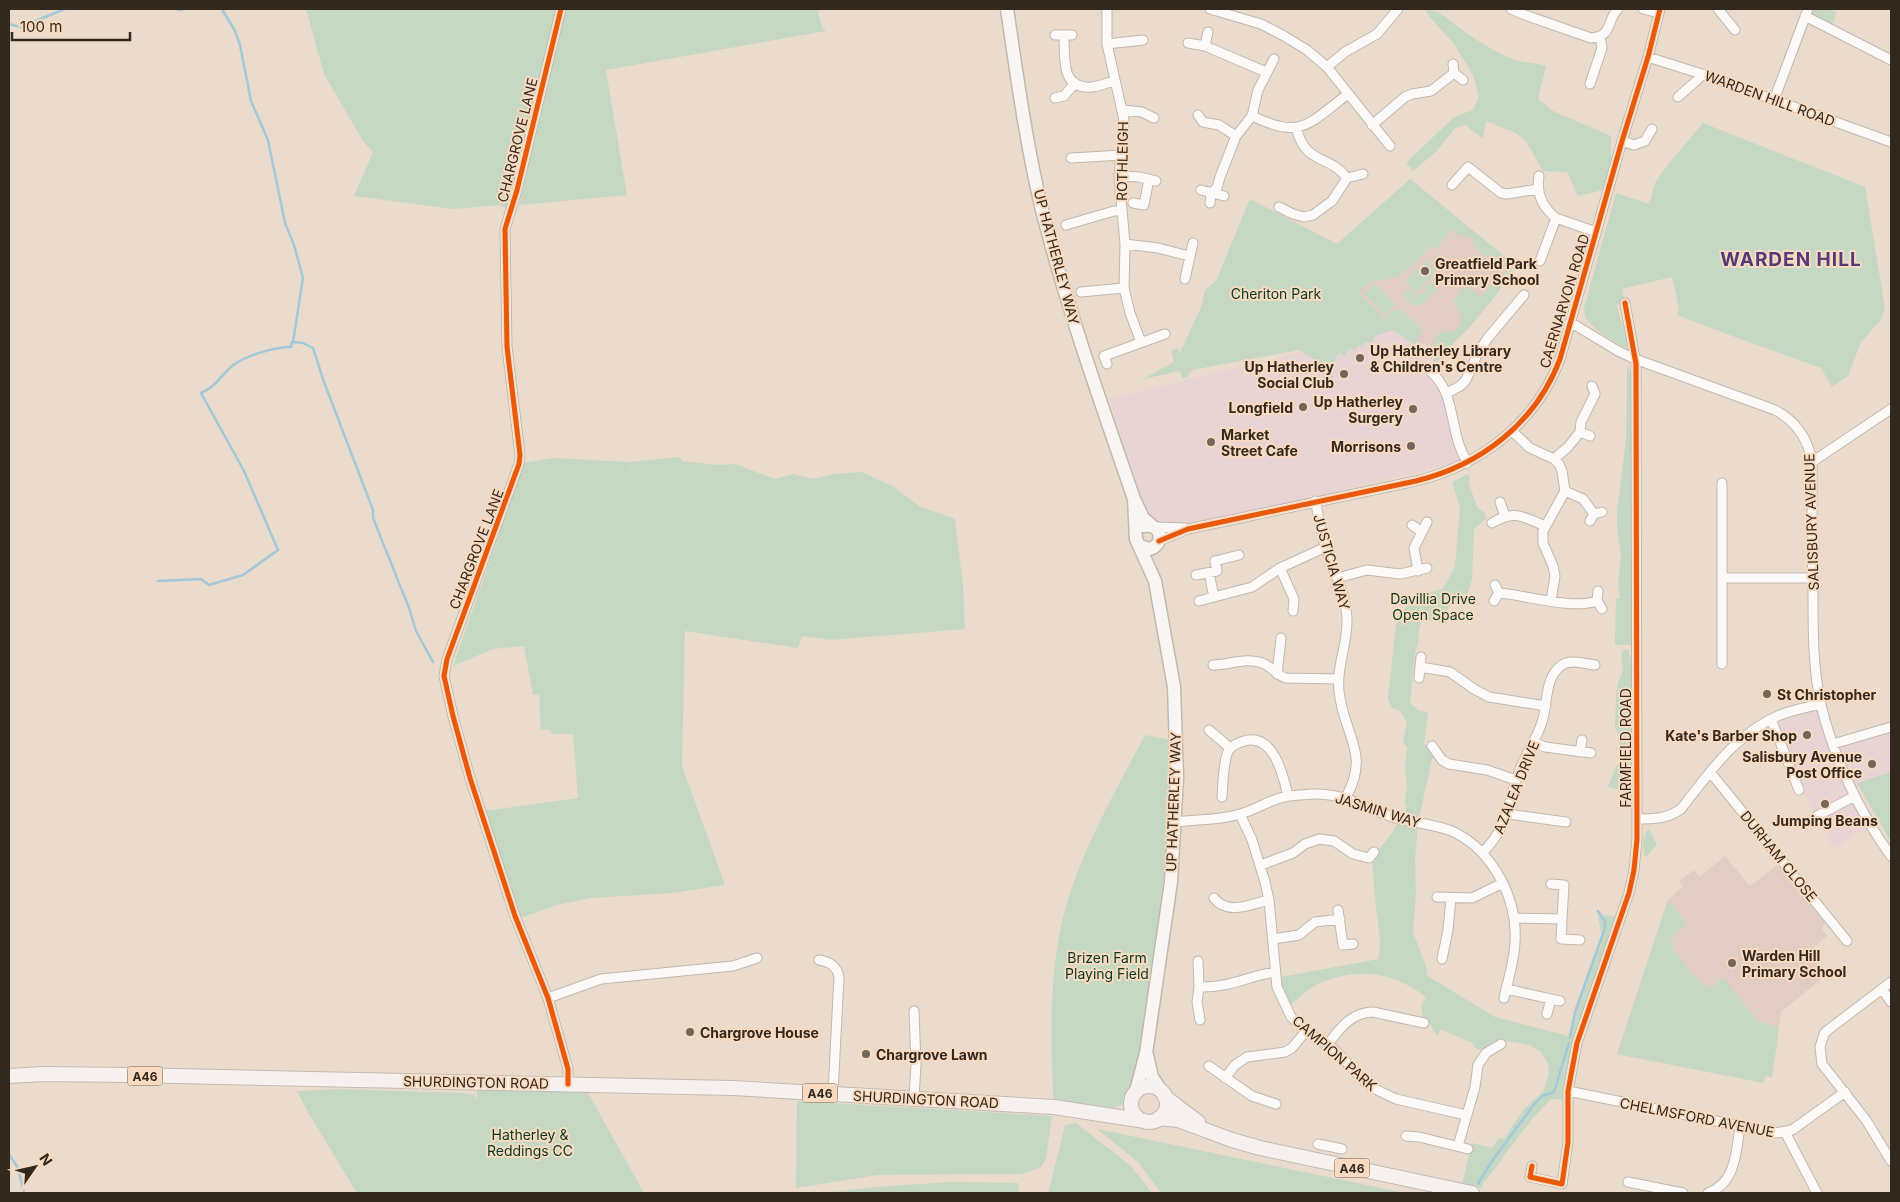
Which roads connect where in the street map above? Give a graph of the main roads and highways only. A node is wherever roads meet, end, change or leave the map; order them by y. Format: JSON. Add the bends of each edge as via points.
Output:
{"nodes":[{"id":1,"x":9,"y":1076,"type":"edge"},
{"id":2,"x":1134,"y":1094,"type":"junction"},
{"id":3,"x":1163,"y":1095,"type":"junction"},
{"id":4,"x":1092,"y":1112,"type":"junction"},
{"id":5,"x":1152,"y":1120,"type":"junction"},
{"id":6,"x":1232,"y":1140,"type":"junction"},
{"id":7,"x":1472,"y":1193,"type":"edge"}],
"edges":[{"from":1,"to":4,"type":"main road","name":"SHURDINGTON ROAD","number":"A46","via":[[130,1075],[733,1088],[1045,1106]]},
{"from":2,"to":3,"type":"main road","via":[[1147,1086],[1155,1087]]},
{"from":2,"to":4,"type":"main road","name":"SHURDINGTON ROAD","number":"A46","via":[[1117,1109]]},
{"from":2,"to":5,"type":"main road","via":[[1131,1106],[1134,1114],[1140,1119]]},
{"from":3,"to":5,"type":"main road","via":[[1165,1110]]},
{"from":3,"to":6,"type":"main road","name":"SHURDINGTON ROAD","number":"A46","via":[[1190,1117]]},
{"from":4,"to":5,"type":"main road","name":"SHURDINGTON ROAD","number":"A46"},
{"from":5,"to":6,"type":"main road","name":"SHURDINGTON ROAD","number":"A46","via":[[1178,1120]]},
{"from":6,"to":7,"type":"main road","name":"SHURDINGTON ROAD","number":"A46"}]}
